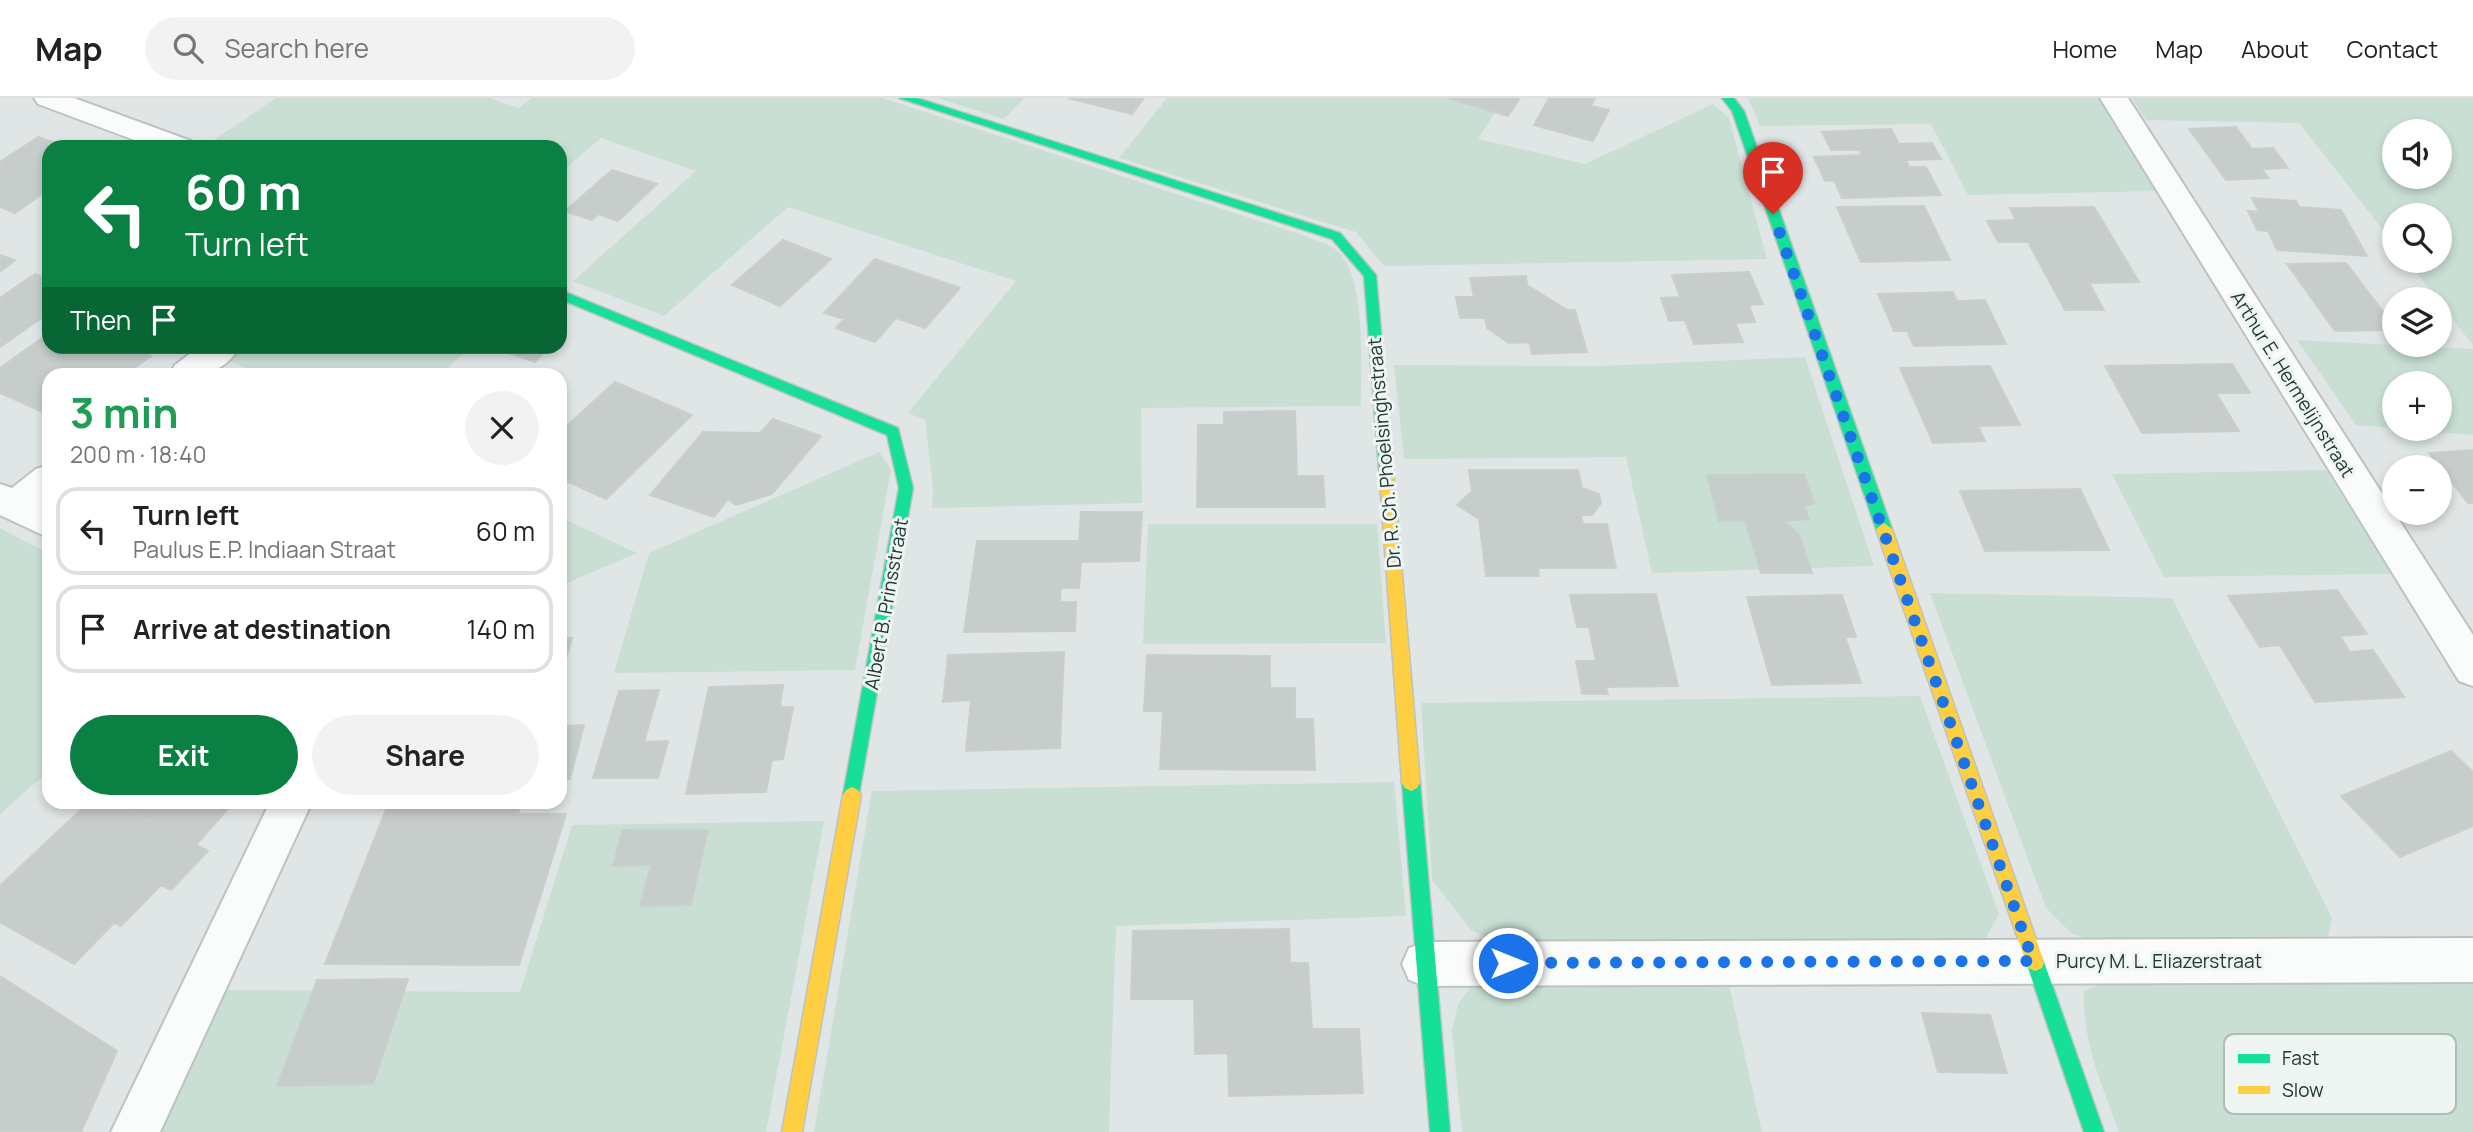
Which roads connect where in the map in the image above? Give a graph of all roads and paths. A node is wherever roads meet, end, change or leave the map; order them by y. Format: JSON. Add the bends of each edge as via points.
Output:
{"nodes":[{"id":1,"x":48,"y":98,"type":"edge"},
{"id":2,"x":905,"y":98,"type":"edge"},
{"id":3,"x":1728,"y":98,"type":"edge"},
{"id":4,"x":2114,"y":98,"type":"edge"},
{"id":5,"x":162,"y":140,"type":"edge"},
{"id":6,"x":567,"y":298,"type":"edge"},
{"id":7,"x":213,"y":354,"type":"edge"},
{"id":8,"x":195,"y":368,"type":"edge"},
{"id":9,"x":42,"y":484,"type":"edge"},
{"id":10,"x":7,"y":502,"type":"edge"},
{"id":11,"x":42,"y":520,"type":"edge"},
{"id":12,"x":2473,"y":669,"type":"edge"},
{"id":13,"x":288,"y":809,"type":"edge"},
{"id":14,"x":2473,"y":960,"type":"edge"},
{"id":15,"x":2033,"y":961,"type":"junction"},
{"id":16,"x":1425,"y":964,"type":"junction"},
{"id":17,"x":135,"y":1132,"type":"edge"},
{"id":18,"x":792,"y":1132,"type":"edge"},
{"id":19,"x":1440,"y":1132,"type":"edge"},
{"id":20,"x":2094,"y":1132,"type":"edge"}],
"edges":[{"from":1,"to":5,"type":"street"},
{"from":2,"to":16,"type":"street","name":"Dr. R. Ch. Phoelsinghstraat","via":[[1336,236],[1370,275]]},
{"from":3,"to":15,"type":"street","via":[[1738,111]]},
{"from":4,"to":12,"type":"street","name":"Arthur E. Hermelijnstraat"},
{"from":6,"to":18,"type":"street","name":"Albert B. Prinsstraat","via":[[893,432],[906,488]]},
{"from":7,"to":8,"type":"street"},
{"from":9,"to":10,"type":"street"},
{"from":10,"to":11,"type":"street"},
{"from":13,"to":17,"type":"street"},
{"from":14,"to":15,"type":"street","name":"Purcy M. L. Eliazerstraat"},
{"from":15,"to":16,"type":"street","name":"Purcy M. L. Eliazerstraat"},
{"from":15,"to":20,"type":"street"},
{"from":16,"to":19,"type":"street","name":"Dr. R. Ch. Phoelsinghstraat"}]}
